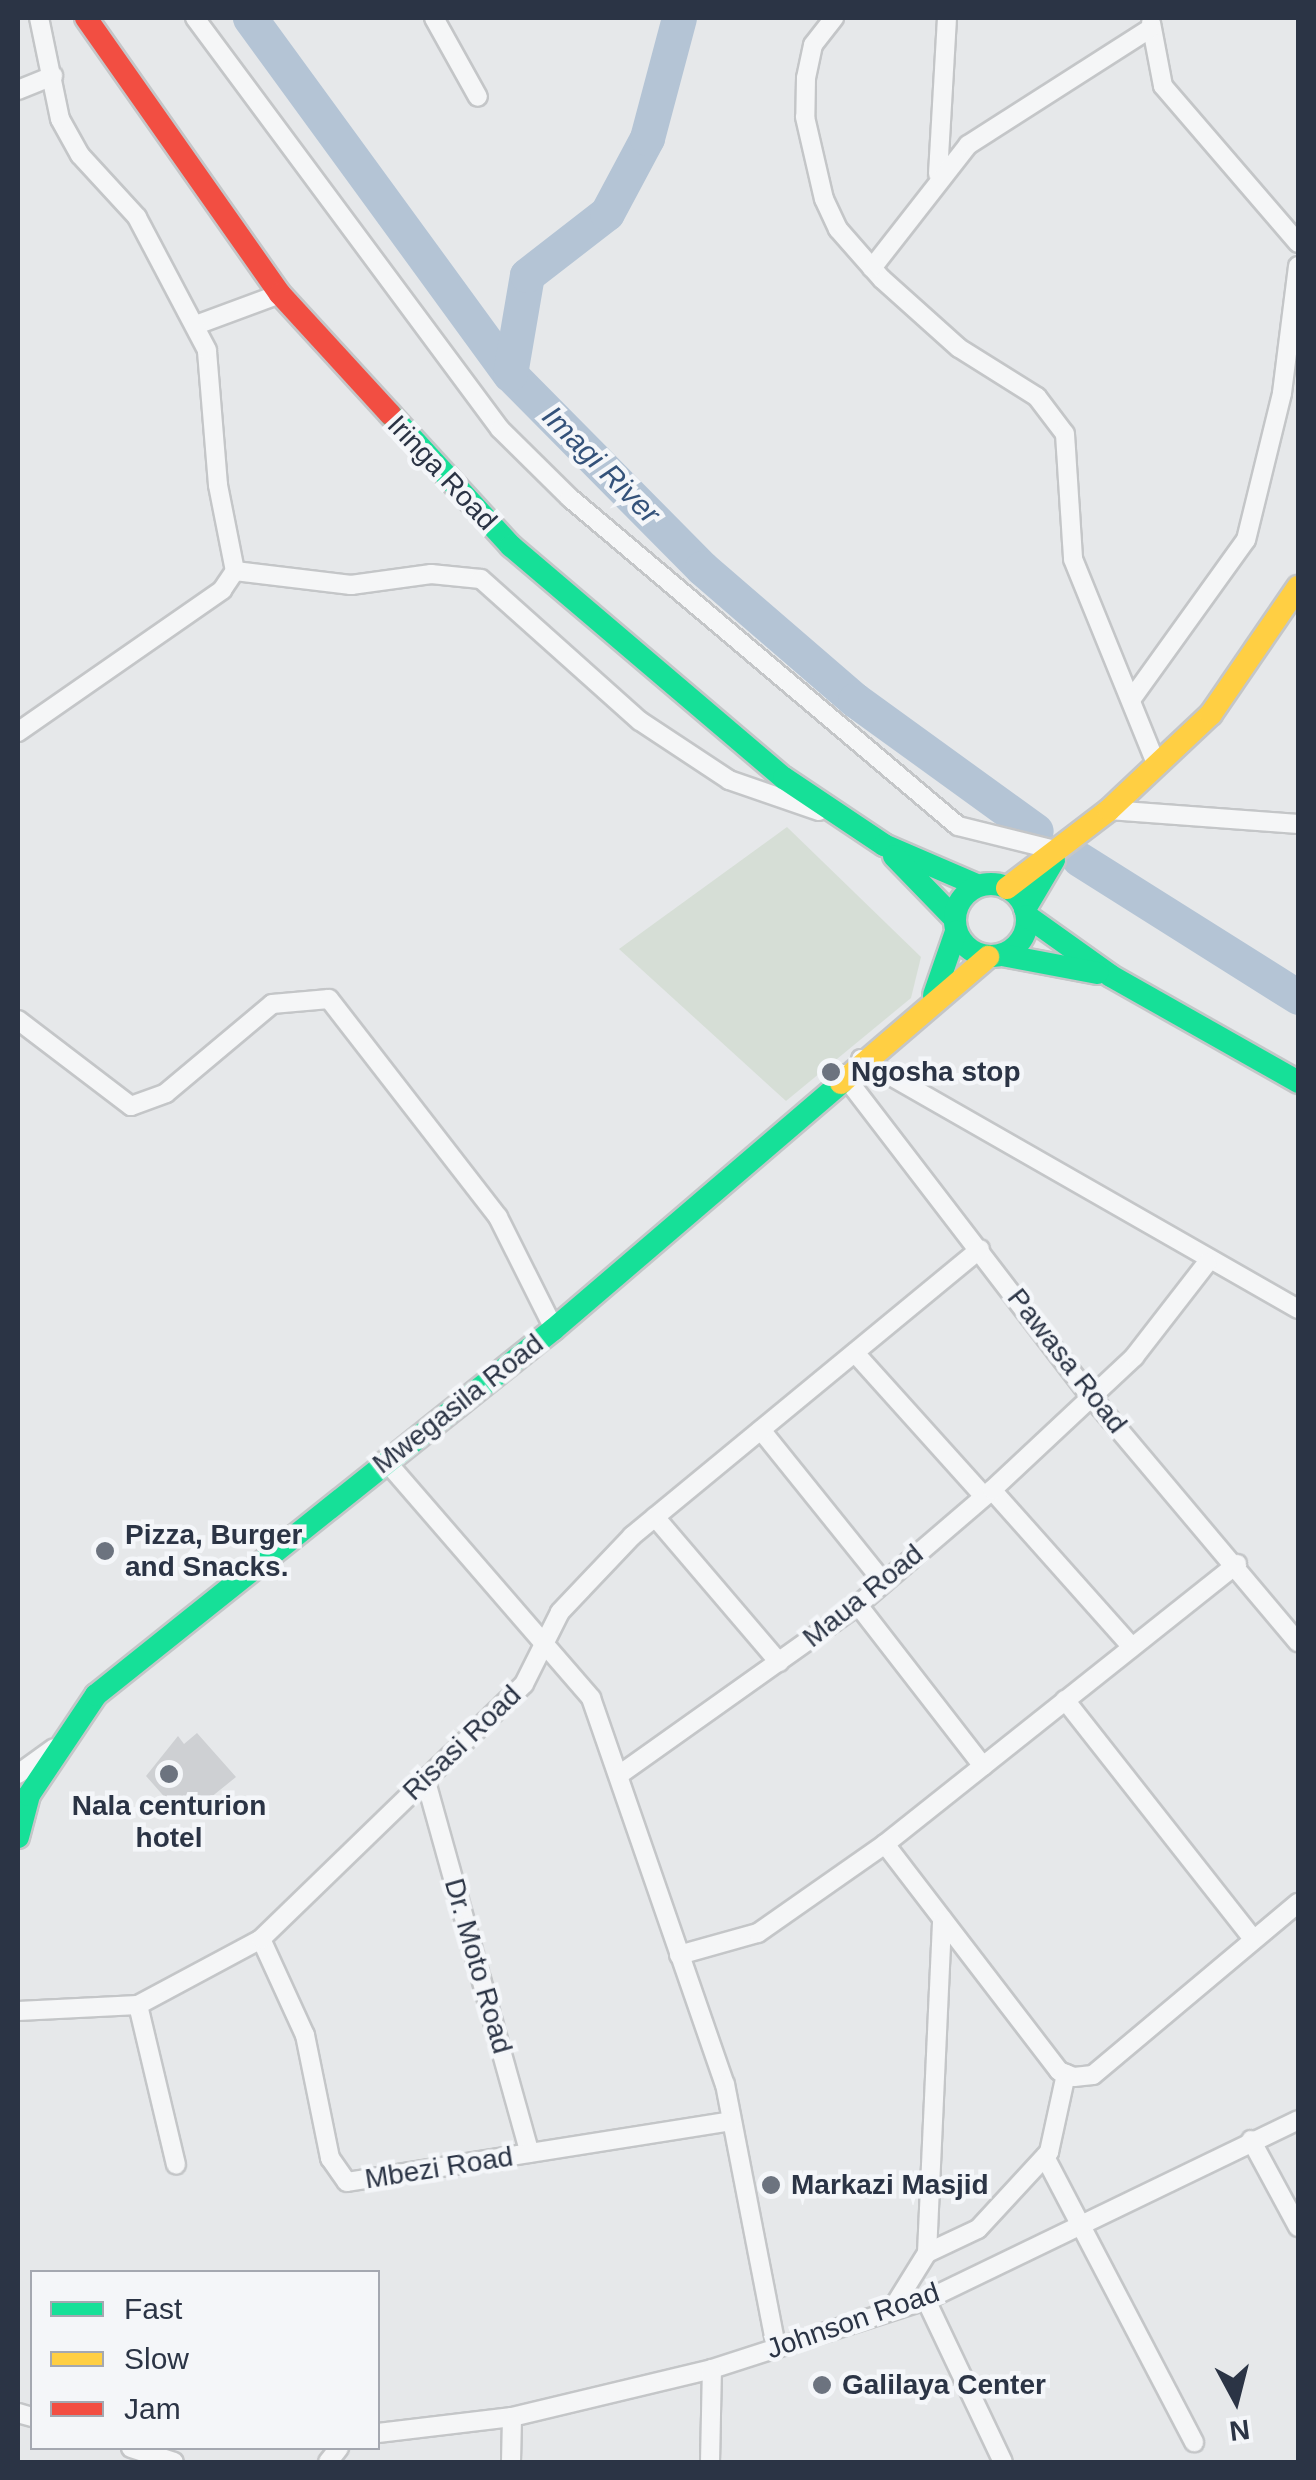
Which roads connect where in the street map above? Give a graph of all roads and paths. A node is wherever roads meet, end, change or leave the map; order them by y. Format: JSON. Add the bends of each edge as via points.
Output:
{"nodes":[{"id":1,"x":39,"y":18,"type":"edge"},
{"id":2,"x":195,"y":18,"type":"edge"},
{"id":3,"x":434,"y":18,"type":"edge"},
{"id":4,"x":834,"y":18,"type":"edge"},
{"id":5,"x":947,"y":18,"type":"edge"},
{"id":6,"x":90,"y":20,"type":"edge"},
{"id":7,"x":1151,"y":23,"type":"edge"},
{"id":8,"x":53,"y":76,"type":"junction"},
{"id":9,"x":18,"y":90,"type":"edge"},
{"id":10,"x":478,"y":97,"type":"dead end"},
{"id":11,"x":938,"y":174,"type":"junction"},
{"id":12,"x":1298,"y":242,"type":"edge"},
{"id":13,"x":1298,"y":266,"type":"edge"},
{"id":14,"x":872,"y":268,"type":"junction"},
{"id":15,"x":280,"y":294,"type":"junction"},
{"id":16,"x":196,"y":325,"type":"junction"},
{"id":17,"x":234,"y":571,"type":"junction"},
{"id":18,"x":1298,"y":587,"type":"edge"},
{"id":19,"x":1133,"y":697,"type":"junction"},
{"id":20,"x":18,"y":732,"type":"edge"},
{"id":21,"x":1157,"y":766,"type":"junction"},
{"id":22,"x":1109,"y":810,"type":"junction"},
{"id":23,"x":840,"y":815,"type":"junction"},
{"id":24,"x":1298,"y":824,"type":"edge"},
{"id":25,"x":884,"y":845,"type":"junction"},
{"id":26,"x":1059,"y":852,"type":"junction"},
{"id":27,"x":979,"y":886,"type":"junction"},
{"id":28,"x":1006,"y":888,"type":"junction"},
{"id":29,"x":1026,"y":912,"type":"junction"},
{"id":30,"x":955,"y":925,"type":"junction"},
{"id":31,"x":995,"y":956,"type":"junction"},
{"id":32,"x":1111,"y":976,"type":"junction"},
{"id":33,"x":934,"y":995,"type":"junction"},
{"id":34,"x":18,"y":1020,"type":"edge"},
{"id":35,"x":852,"y":1066,"type":"junction"},
{"id":36,"x":1298,"y":1082,"type":"edge"},
{"id":37,"x":980,"y":1249,"type":"junction"},
{"id":38,"x":1207,"y":1263,"type":"junction"},
{"id":39,"x":1298,"y":1309,"type":"edge"},
{"id":40,"x":554,"y":1329,"type":"junction"},
{"id":41,"x":855,"y":1352,"type":"junction"},
{"id":42,"x":1088,"y":1393,"type":"junction"},
{"id":43,"x":761,"y":1430,"type":"junction"},
{"id":44,"x":386,"y":1460,"type":"junction"},
{"id":45,"x":987,"y":1493,"type":"junction"},
{"id":46,"x":656,"y":1517,"type":"junction"},
{"id":47,"x":1237,"y":1564,"type":"junction"},
{"id":48,"x":883,"y":1582,"type":"junction"},
{"id":49,"x":858,"y":1605,"type":"junction"},
{"id":50,"x":547,"y":1638,"type":"junction"},
{"id":51,"x":1298,"y":1642,"type":"edge"},
{"id":52,"x":1132,"y":1647,"type":"junction"},
{"id":53,"x":779,"y":1662,"type":"junction"},
{"id":54,"x":1065,"y":1700,"type":"junction"},
{"id":55,"x":58,"y":1744,"type":"junction"},
{"id":56,"x":984,"y":1766,"type":"junction"},
{"id":57,"x":18,"y":1774,"type":"edge"},
{"id":58,"x":619,"y":1775,"type":"junction"},
{"id":59,"x":425,"y":1778,"type":"junction"},
{"id":60,"x":18,"y":1836,"type":"edge"},
{"id":61,"x":885,"y":1844,"type":"junction"},
{"id":62,"x":1298,"y":1903,"type":"edge"},
{"id":63,"x":942,"y":1919,"type":"junction"},
{"id":64,"x":1252,"y":1938,"type":"junction"},
{"id":65,"x":261,"y":1939,"type":"junction"},
{"id":66,"x":679,"y":1955,"type":"junction"},
{"id":67,"x":138,"y":2005,"type":"junction"},
{"id":68,"x":18,"y":2011,"type":"edge"},
{"id":69,"x":1066,"y":2074,"type":"junction"},
{"id":70,"x":1298,"y":2120,"type":"edge"},
{"id":71,"x":730,"y":2121,"type":"junction"},
{"id":72,"x":1251,"y":2140,"type":"junction"},
{"id":73,"x":530,"y":2154,"type":"junction"},
{"id":74,"x":1045,"y":2157,"type":"junction"},
{"id":75,"x":176,"y":2166,"type":"dead end"},
{"id":76,"x":1298,"y":2227,"type":"edge"},
{"id":77,"x":1077,"y":2230,"type":"junction"},
{"id":78,"x":926,"y":2254,"type":"junction"},
{"id":79,"x":926,"y":2300,"type":"junction"},
{"id":80,"x":891,"y":2311,"type":"junction"},
{"id":81,"x":776,"y":2347,"type":"junction"},
{"id":82,"x":712,"y":2369,"type":"junction"},
{"id":83,"x":512,"y":2418,"type":"junction"},
{"id":84,"x":380,"y":2432,"type":"edge"},
{"id":85,"x":1194,"y":2442,"type":"dead end"},
{"id":86,"x":138,"y":2450,"type":"edge"},
{"id":87,"x":174,"y":2462,"type":"edge"},
{"id":88,"x":511,"y":2462,"type":"edge"},
{"id":89,"x":710,"y":2462,"type":"edge"},
{"id":90,"x":1004,"y":2462,"type":"edge"}],
"edges":[{"from":1,"to":8,"type":"street"},
{"from":2,"to":26,"type":"street","via":[[500,429],[570,498],[958,826]]},
{"from":3,"to":10,"type":"street"},
{"from":4,"to":14,"type":"street","via":[[813,45],[805,117],[824,199]]},
{"from":5,"to":11,"type":"street"},
{"from":6,"to":15,"type":"main road","name":"Iringa Road"},
{"from":7,"to":11,"type":"street","via":[[1016,108]]},
{"from":7,"to":12,"type":"street","via":[[1163,86]]},
{"from":8,"to":9,"type":"street"},
{"from":8,"to":16,"type":"street","via":[[60,119],[80,155],[136,217]]},
{"from":11,"to":14,"type":"street","via":[[923,209]]},
{"from":13,"to":19,"type":"street","via":[[1282,392],[1246,540]]},
{"from":14,"to":19,"type":"street","via":[[960,348],[1037,397],[1059,425],[1070,458],[1072,559]]},
{"from":15,"to":16,"type":"street"},
{"from":15,"to":23,"type":"main road","name":"Iringa Road","via":[[512,546],[635,658]]},
{"from":16,"to":17,"type":"street","via":[[207,350],[218,485]]},
{"from":17,"to":20,"type":"street","via":[[222,590]]},
{"from":17,"to":23,"type":"street","via":[[351,585],[430,574],[481,579],[676,744],[771,800]]},
{"from":18,"to":21,"type":"main road","via":[[1211,714]]},
{"from":19,"to":21,"type":"street"},
{"from":21,"to":22,"type":"main road"},
{"from":22,"to":24,"type":"street"},
{"from":22,"to":26,"type":"main road"},
{"from":23,"to":25,"type":"main road","name":"Iringa Road"},
{"from":25,"to":27,"type":"main road"},
{"from":25,"to":30,"type":"main road"},
{"from":26,"to":28,"type":"main road"},
{"from":26,"to":29,"type":"main road"},
{"from":27,"to":28,"type":"main road"},
{"from":27,"to":30,"type":"main road"},
{"from":28,"to":29,"type":"main road"},
{"from":29,"to":31,"type":"main road","via":[[1021,940]]},
{"from":29,"to":32,"type":"main road"},
{"from":30,"to":31,"type":"main road"},
{"from":30,"to":33,"type":"main road"},
{"from":31,"to":32,"type":"main road"},
{"from":31,"to":33,"type":"main road","name":"Mwegasila Road"},
{"from":32,"to":36,"type":"main road"},
{"from":33,"to":35,"type":"main road","name":"Mwegasila Road"},
{"from":34,"to":40,"type":"street","via":[[131,1106],[166,1093],[255,1013],[295,997],[329,999],[498,1217]]},
{"from":35,"to":37,"type":"street","name":"Pawasa Road"},
{"from":35,"to":38,"type":"street"},
{"from":35,"to":40,"type":"main road","name":"Mwegasila Road"},
{"from":37,"to":41,"type":"street","name":"Risasi Road"},
{"from":37,"to":42,"type":"street","name":"Pawasa Road"},
{"from":38,"to":39,"type":"street"},
{"from":38,"to":42,"type":"street","name":"Maua Road","via":[[1134,1357]]},
{"from":40,"to":44,"type":"main road","name":"Mwegasila Road"},
{"from":41,"to":43,"type":"street","name":"Risasi Road"},
{"from":41,"to":45,"type":"street"},
{"from":42,"to":45,"type":"street","name":"Maua Road"},
{"from":42,"to":47,"type":"street","name":"Pawasa Road"},
{"from":43,"to":46,"type":"street","name":"Risasi Road"},
{"from":43,"to":48,"type":"street"},
{"from":44,"to":50,"type":"street"},
{"from":44,"to":55,"type":"main road","name":"Mwegasila Road","via":[[96,1695]]},
{"from":45,"to":48,"type":"street","name":"Maua Road"},
{"from":45,"to":52,"type":"street"},
{"from":46,"to":50,"type":"street","name":"Risasi Road","via":[[578,1591]]},
{"from":46,"to":53,"type":"street"},
{"from":47,"to":51,"type":"street","name":"Pawasa Road"},
{"from":47,"to":52,"type":"street"},
{"from":48,"to":49,"type":"street","name":"Maua Road"},
{"from":49,"to":53,"type":"street","name":"Maua Road"},
{"from":49,"to":56,"type":"street"},
{"from":50,"to":58,"type":"street","via":[[584,1685]]},
{"from":50,"to":59,"type":"street","name":"Risasi Road","via":[[524,1684]]},
{"from":52,"to":54,"type":"street"},
{"from":53,"to":58,"type":"street","name":"Maua Road"},
{"from":54,"to":56,"type":"street"},
{"from":54,"to":64,"type":"street"},
{"from":55,"to":57,"type":"street"},
{"from":55,"to":60,"type":"main road","name":"Mwegasila Road","via":[[29,1795]]},
{"from":56,"to":61,"type":"street"},
{"from":58,"to":66,"type":"street"},
{"from":59,"to":65,"type":"street","name":"Risasi Road"},
{"from":59,"to":73,"type":"street","name":"Dr. Moto Road"},
{"from":61,"to":63,"type":"street"},
{"from":61,"to":66,"type":"street","via":[[758,1933]]},
{"from":62,"to":64,"type":"street"},
{"from":63,"to":69,"type":"street"},
{"from":63,"to":78,"type":"street"},
{"from":64,"to":69,"type":"street","via":[[1092,2075]]},
{"from":65,"to":67,"type":"street","name":"Risasi Road"},
{"from":65,"to":73,"type":"street","name":"Mbezi Road","via":[[305,2035],[336,2174],[362,2184]]},
{"from":66,"to":71,"type":"street","via":[[725,2084]]},
{"from":67,"to":68,"type":"street","name":"Risasi Road"},
{"from":67,"to":75,"type":"street"},
{"from":69,"to":74,"type":"street"},
{"from":70,"to":72,"type":"street","name":"Johnson Road"},
{"from":71,"to":73,"type":"street","name":"Mbezi Road"},
{"from":71,"to":81,"type":"street"},
{"from":72,"to":76,"type":"street"},
{"from":72,"to":77,"type":"street","name":"Johnson Road"},
{"from":74,"to":77,"type":"street"},
{"from":74,"to":78,"type":"street","via":[[978,2228]]},
{"from":77,"to":79,"type":"street","name":"Johnson Road"},
{"from":77,"to":85,"type":"street"},
{"from":78,"to":80,"type":"street"},
{"from":79,"to":80,"type":"street","name":"Johnson Road"},
{"from":79,"to":90,"type":"street"},
{"from":80,"to":81,"type":"street","name":"Johnson Road"},
{"from":81,"to":82,"type":"street","name":"Johnson Road"},
{"from":82,"to":83,"type":"street","name":"Johnson Road"},
{"from":82,"to":89,"type":"street"},
{"from":83,"to":84,"type":"street","name":"Johnson Road"},
{"from":83,"to":88,"type":"street"},
{"from":86,"to":87,"type":"street"}]}
